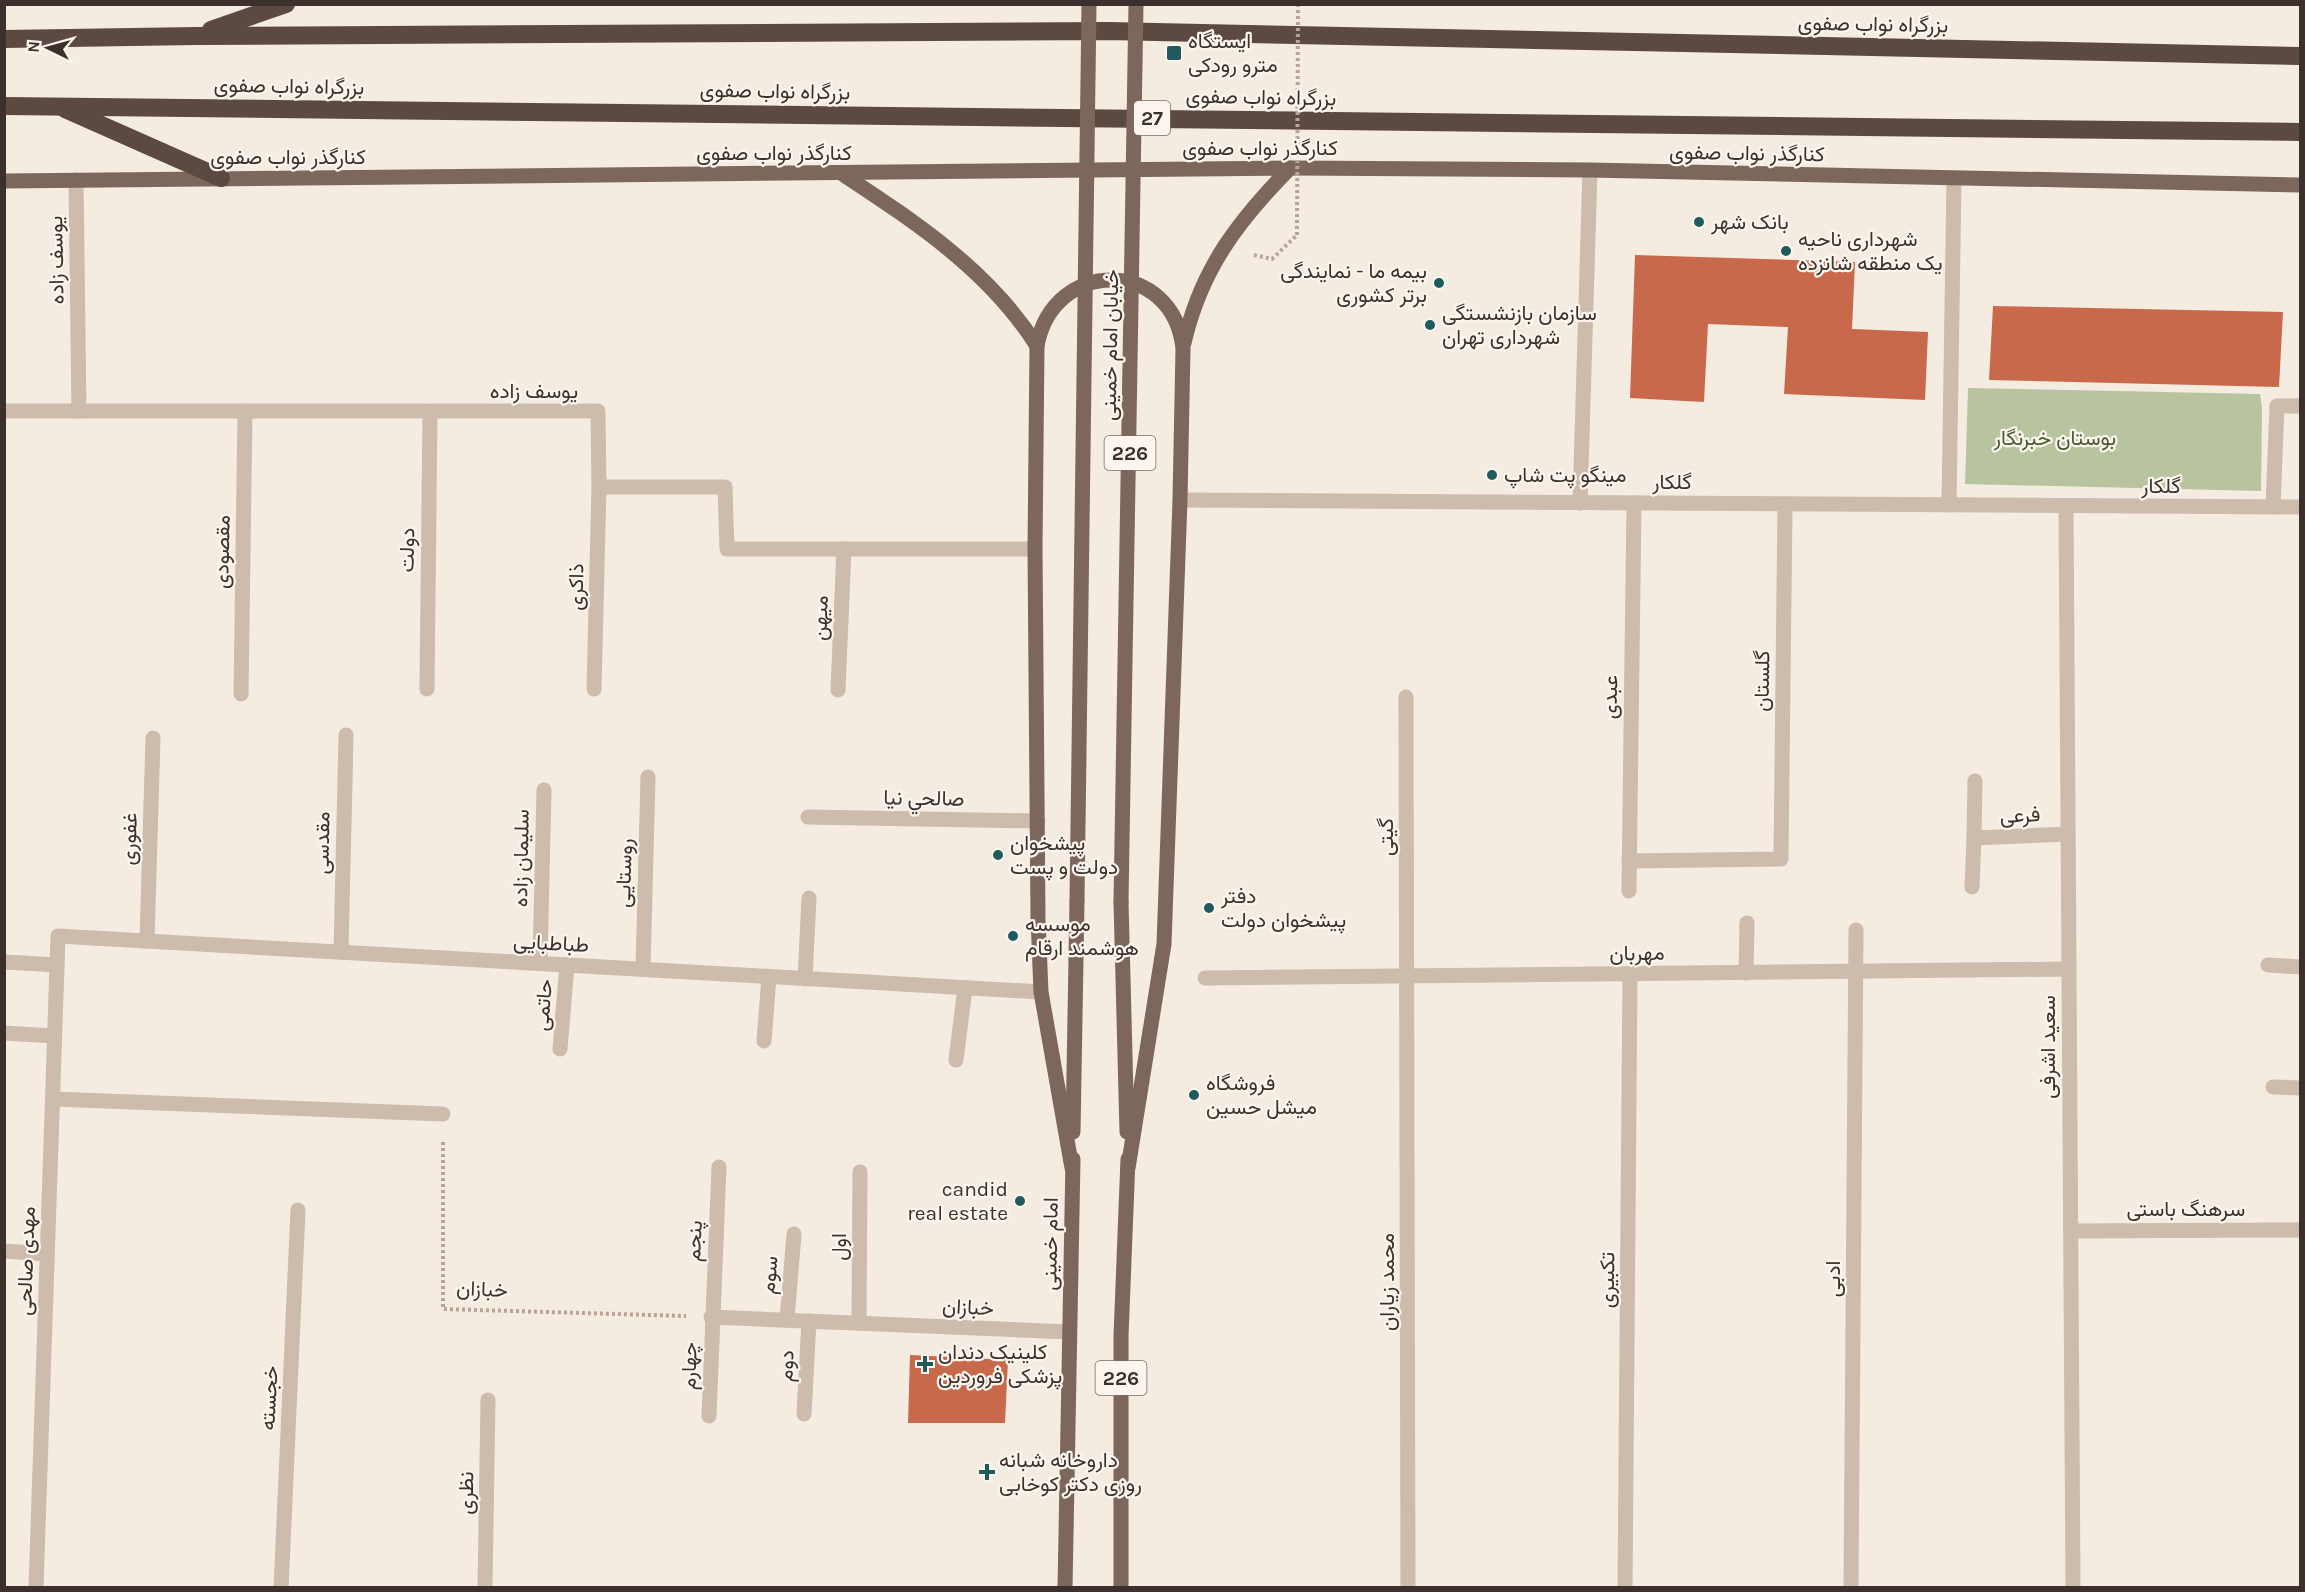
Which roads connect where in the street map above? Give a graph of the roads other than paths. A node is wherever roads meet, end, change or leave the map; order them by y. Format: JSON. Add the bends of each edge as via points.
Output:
{"nodes":[{"id":1,"x":286,"y":4,"type":"edge"},
{"id":2,"x":1089,"y":4,"type":"edge"},
{"id":3,"x":1136,"y":4,"type":"edge"},
{"id":4,"x":196,"y":36,"type":"junction"},
{"id":5,"x":4,"y":39,"type":"edge"},
{"id":6,"x":2301,"y":56,"type":"edge"},
{"id":7,"x":58,"y":105,"type":"junction"},
{"id":8,"x":4,"y":106,"type":"edge"},
{"id":9,"x":2301,"y":132,"type":"edge"},
{"id":10,"x":1290,"y":168,"type":"junction"},
{"id":11,"x":1590,"y":170,"type":"junction"},
{"id":12,"x":841,"y":173,"type":"junction"},
{"id":13,"x":221,"y":178,"type":"junction"},
{"id":14,"x":1954,"y":179,"type":"junction"},
{"id":15,"x":76,"y":180,"type":"junction"},
{"id":16,"x":4,"y":181,"type":"edge"},
{"id":17,"x":2301,"y":185,"type":"edge"},
{"id":18,"x":1037,"y":346,"type":"junction"},
{"id":19,"x":1183,"y":348,"type":"junction"},
{"id":20,"x":2301,"y":406,"type":"edge"},
{"id":21,"x":4,"y":411,"type":"edge"},
{"id":22,"x":80,"y":411,"type":"junction"},
{"id":23,"x":245,"y":411,"type":"junction"},
{"id":24,"x":430,"y":412,"type":"junction"},
{"id":25,"x":599,"y":486,"type":"junction"},
{"id":26,"x":1180,"y":500,"type":"junction"},
{"id":27,"x":1580,"y":503,"type":"junction"},
{"id":28,"x":1634,"y":503,"type":"junction"},
{"id":29,"x":1785,"y":504,"type":"junction"},
{"id":30,"x":1948,"y":505,"type":"junction"},
{"id":31,"x":2066,"y":506,"type":"junction"},
{"id":32,"x":2273,"y":507,"type":"junction"},
{"id":33,"x":2301,"y":507,"type":"edge"},
{"id":34,"x":844,"y":549,"type":"junction"},
{"id":35,"x":1035,"y":549,"type":"junction"},
{"id":36,"x":427,"y":689,"type":"dead end"},
{"id":37,"x":594,"y":689,"type":"dead end"},
{"id":38,"x":838,"y":690,"type":"dead end"},
{"id":39,"x":240,"y":694,"type":"dead end"},
{"id":40,"x":1406,"y":697,"type":"dead end"},
{"id":41,"x":346,"y":735,"type":"dead end"},
{"id":42,"x":153,"y":738,"type":"dead end"},
{"id":43,"x":648,"y":777,"type":"dead end"},
{"id":44,"x":1975,"y":781,"type":"dead end"},
{"id":45,"x":544,"y":790,"type":"dead end"},
{"id":46,"x":808,"y":817,"type":"dead end"},
{"id":47,"x":1038,"y":821,"type":"junction"},
{"id":48,"x":2068,"y":834,"type":"junction"},
{"id":49,"x":1974,"y":838,"type":"junction"},
{"id":50,"x":1629,"y":861,"type":"junction"},
{"id":51,"x":1972,"y":887,"type":"dead end"},
{"id":52,"x":1629,"y":891,"type":"dead end"},
{"id":53,"x":809,"y":898,"type":"dead end"},
{"id":54,"x":1077,"y":901,"type":"joint"},
{"id":55,"x":1747,"y":923,"type":"dead end"},
{"id":56,"x":1856,"y":930,"type":"dead end"},
{"id":57,"x":58,"y":936,"type":"joint"},
{"id":58,"x":147,"y":941,"type":"junction"},
{"id":59,"x":341,"y":952,"type":"junction"},
{"id":60,"x":4,"y":962,"type":"edge"},
{"id":61,"x":540,"y":963,"type":"junction"},
{"id":62,"x":57,"y":965,"type":"junction"},
{"id":63,"x":567,"y":965,"type":"junction"},
{"id":64,"x":2268,"y":965,"type":"dead end"},
{"id":65,"x":2301,"y":967,"type":"edge"},
{"id":66,"x":643,"y":969,"type":"junction"},
{"id":67,"x":2069,"y":969,"type":"junction"},
{"id":68,"x":1856,"y":972,"type":"junction"},
{"id":69,"x":1746,"y":973,"type":"junction"},
{"id":70,"x":1630,"y":974,"type":"junction"},
{"id":71,"x":1408,"y":976,"type":"junction"},
{"id":72,"x":769,"y":977,"type":"junction"},
{"id":73,"x":1205,"y":978,"type":"dead end"},
{"id":74,"x":805,"y":979,"type":"junction"},
{"id":75,"x":965,"y":988,"type":"junction"},
{"id":76,"x":1041,"y":992,"type":"junction"},
{"id":77,"x":4,"y":1033,"type":"edge"},
{"id":78,"x":54,"y":1036,"type":"junction"},
{"id":79,"x":764,"y":1041,"type":"dead end"},
{"id":80,"x":560,"y":1049,"type":"dead end"},
{"id":81,"x":956,"y":1060,"type":"dead end"},
{"id":82,"x":2273,"y":1087,"type":"dead end"},
{"id":83,"x":2301,"y":1088,"type":"edge"},
{"id":84,"x":53,"y":1099,"type":"junction"},
{"id":85,"x":443,"y":1114,"type":"road end"},
{"id":86,"x":718,"y":1167,"type":"dead end"},
{"id":87,"x":1072,"y":1168,"type":"junction"},
{"id":88,"x":1128,"y":1168,"type":"junction"},
{"id":89,"x":860,"y":1172,"type":"dead end"},
{"id":90,"x":298,"y":1210,"type":"dead end"},
{"id":91,"x":2301,"y":1230,"type":"edge"},
{"id":92,"x":2071,"y":1231,"type":"junction"},
{"id":93,"x":794,"y":1234,"type":"dead end"},
{"id":94,"x":4,"y":1251,"type":"edge"},
{"id":95,"x":47,"y":1254,"type":"junction"},
{"id":96,"x":711,"y":1317,"type":"junction"},
{"id":97,"x":787,"y":1320,"type":"junction"},
{"id":98,"x":810,"y":1321,"type":"junction"},
{"id":99,"x":859,"y":1323,"type":"junction"},
{"id":100,"x":1069,"y":1332,"type":"junction"},
{"id":101,"x":488,"y":1400,"type":"dead end"},
{"id":102,"x":804,"y":1414,"type":"dead end"},
{"id":103,"x":709,"y":1416,"type":"dead end"},
{"id":104,"x":36,"y":1587,"type":"edge"},
{"id":105,"x":281,"y":1587,"type":"edge"},
{"id":106,"x":485,"y":1587,"type":"edge"},
{"id":107,"x":1065,"y":1587,"type":"edge"},
{"id":108,"x":1121,"y":1587,"type":"edge"},
{"id":109,"x":1408,"y":1587,"type":"edge"},
{"id":110,"x":1625,"y":1587,"type":"edge"},
{"id":111,"x":1851,"y":1587,"type":"edge"},
{"id":112,"x":2073,"y":1587,"type":"edge"}],
"edges":[{"from":1,"to":4,"type":"highway"},
{"from":2,"to":54,"type":"main road","name":"خیابان امام خمینی","number":"226","bridge":true},
{"from":3,"to":88,"type":"main road","name":"خیابان امام خمینی","number":"226","bridge":true,"via":[[1121,902]]},
{"from":4,"to":5,"type":"highway","name":"بزرگراه نواب صفوی"},
{"from":4,"to":6,"type":"highway","name":"بزرگراه نواب صفوی","via":[[1110,31]]},
{"from":7,"to":8,"type":"highway","name":"بزرگراه نواب صفوی","number":"27"},
{"from":7,"to":9,"type":"highway","name":"بزرگراه نواب صفوی","number":"27"},
{"from":7,"to":13,"type":"highway"},
{"from":10,"to":11,"type":"main road","name":"کنارگذر نواب صفوی"},
{"from":10,"to":12,"type":"main road","name":"کنارگذر نواب صفوی"},
{"from":10,"to":19,"type":"main road","via":[[1257,201],[1222,247],[1199,295]]},
{"from":11,"to":14,"type":"main road","name":"کنارگذر نواب صفوی"},
{"from":11,"to":27,"type":"street"},
{"from":12,"to":13,"type":"main road","name":"کنارگذر نواب صفوی"},
{"from":12,"to":18,"type":"main road","via":[[946,245],[1018,316]]},
{"from":13,"to":15,"type":"main road","name":"کنارگذر نواب صفوی"},
{"from":14,"to":17,"type":"main road","name":"کنارگذر نواب صفوی"},
{"from":14,"to":30,"type":"street"},
{"from":15,"to":16,"type":"main road","name":"کنارگذر نواب صفوی"},
{"from":15,"to":22,"type":"street","name":"یوسف زاده"},
{"from":18,"to":19,"type":"main road","via":[[1040,331],[1054,306],[1077,287],[1105,279],[1133,283],[1158,297],[1176,321]]},
{"from":18,"to":35,"type":"main road"},
{"from":19,"to":26,"type":"main road"},
{"from":20,"to":32,"type":"street","via":[[2277,406]]},
{"from":21,"to":22,"type":"street","name":"یوسف زاده"},
{"from":22,"to":23,"type":"street","name":"یوسف زاده"},
{"from":23,"to":24,"type":"street","name":"یوسف زاده"},
{"from":23,"to":39,"type":"street","name":"مقصودی"},
{"from":24,"to":25,"type":"street","name":"یوسف زاده","via":[[598,411]]},
{"from":24,"to":36,"type":"street","name":"دولت"},
{"from":25,"to":34,"type":"street","via":[[725,487],[727,549]]},
{"from":25,"to":37,"type":"street","name":"ذاکری"},
{"from":26,"to":27,"type":"street","name":"گلکار"},
{"from":26,"to":88,"type":"main road","via":[[1164,944]]},
{"from":27,"to":28,"type":"street","name":"گلکار"},
{"from":28,"to":29,"type":"street","name":"گلکار"},
{"from":28,"to":50,"type":"street","name":"عبدی"},
{"from":29,"to":30,"type":"street","name":"گلکار"},
{"from":29,"to":50,"type":"street","name":"گلستان","via":[[1781,859]]},
{"from":30,"to":31,"type":"street","name":"گلکار"},
{"from":31,"to":32,"type":"street","name":"گلکار"},
{"from":31,"to":48,"type":"street","name":"سعید اشرفی"},
{"from":32,"to":33,"type":"street","name":"گلکار"},
{"from":34,"to":35,"type":"street"},
{"from":34,"to":38,"type":"street","name":"میهن"},
{"from":35,"to":47,"type":"main road"},
{"from":40,"to":71,"type":"street","name":"گیتی"},
{"from":41,"to":59,"type":"street","name":"مقدسی"},
{"from":42,"to":58,"type":"street","name":"غفوری"},
{"from":43,"to":66,"type":"street","name":"روستایی"},
{"from":44,"to":49,"type":"street","name":"فرعی"},
{"from":45,"to":61,"type":"street","name":"سلیمان زاده"},
{"from":46,"to":47,"type":"street","name":"صالحي نیا"},
{"from":47,"to":76,"type":"main road"},
{"from":48,"to":49,"type":"street","name":"فرعی"},
{"from":48,"to":67,"type":"street","name":"سعید اشرفی"},
{"from":49,"to":51,"type":"street","name":"فرعی"},
{"from":50,"to":52,"type":"street","name":"عبدی"},
{"from":53,"to":74,"type":"street"},
{"from":54,"to":87,"type":"main road","name":"امام خمینی","number":"226"},
{"from":55,"to":69,"type":"street"},
{"from":56,"to":68,"type":"street","name":"ادبی"},
{"from":57,"to":58,"type":"street","name":"طباطبایی"},
{"from":57,"to":62,"type":"street","name":"مهدی صالحی"},
{"from":58,"to":59,"type":"street","name":"طباطبایی"},
{"from":59,"to":61,"type":"street","name":"طباطبایی"},
{"from":60,"to":62,"type":"street"},
{"from":61,"to":63,"type":"street","name":"طباطبایی"},
{"from":62,"to":78,"type":"street","name":"مهدی صالحی"},
{"from":63,"to":66,"type":"street","name":"طباطبایی"},
{"from":63,"to":80,"type":"street","name":"حاتمی"},
{"from":64,"to":65,"type":"street"},
{"from":66,"to":72,"type":"street","name":"طباطبایی"},
{"from":67,"to":68,"type":"street","name":"مهربان"},
{"from":67,"to":92,"type":"street","name":"سعید اشرفی"},
{"from":68,"to":69,"type":"street","name":"مهربان"},
{"from":68,"to":111,"type":"street","name":"ادبی"},
{"from":69,"to":70,"type":"street","name":"مهربان"},
{"from":70,"to":71,"type":"street","name":"مهربان"},
{"from":70,"to":110,"type":"street","name":"تکبیری"},
{"from":71,"to":73,"type":"street","name":"مهربان"},
{"from":71,"to":109,"type":"street","name":"محمد زیاران"},
{"from":72,"to":74,"type":"street","name":"طباطبایی"},
{"from":72,"to":79,"type":"street"},
{"from":74,"to":75,"type":"street","name":"طباطبایی"},
{"from":75,"to":76,"type":"street","name":"طباطبایی"},
{"from":75,"to":81,"type":"street"},
{"from":76,"to":87,"type":"main road"},
{"from":77,"to":78,"type":"street"},
{"from":78,"to":84,"type":"street","name":"مهدی صالحی"},
{"from":82,"to":83,"type":"street"},
{"from":84,"to":85,"type":"street"},
{"from":84,"to":95,"type":"street","name":"مهدی صالحی"},
{"from":86,"to":96,"type":"street","name":"پنجم"},
{"from":87,"to":100,"type":"main road","name":"امام خمینی","number":"226"},
{"from":88,"to":108,"type":"main road","number":"226","via":[[1121,1336]]},
{"from":89,"to":99,"type":"street","name":"اول"},
{"from":90,"to":105,"type":"street","name":"خجسته"},
{"from":91,"to":92,"type":"street","name":"سرهنگ باستی"},
{"from":92,"to":112,"type":"street","name":"سعید اشرفی"},
{"from":93,"to":97,"type":"street","name":"سوم"},
{"from":94,"to":95,"type":"street"},
{"from":95,"to":104,"type":"street","name":"مهدی صالحی"},
{"from":96,"to":97,"type":"street","name":"خبازان"},
{"from":96,"to":103,"type":"street","name":"چهارم"},
{"from":97,"to":98,"type":"street","name":"خبازان"},
{"from":98,"to":99,"type":"street","name":"خبازان"},
{"from":98,"to":102,"type":"street","name":"دوم"},
{"from":99,"to":100,"type":"street","name":"خبازان"},
{"from":100,"to":107,"type":"main road","name":"امام خمینی","number":"226"},
{"from":101,"to":106,"type":"street","name":"نظری"}]}
